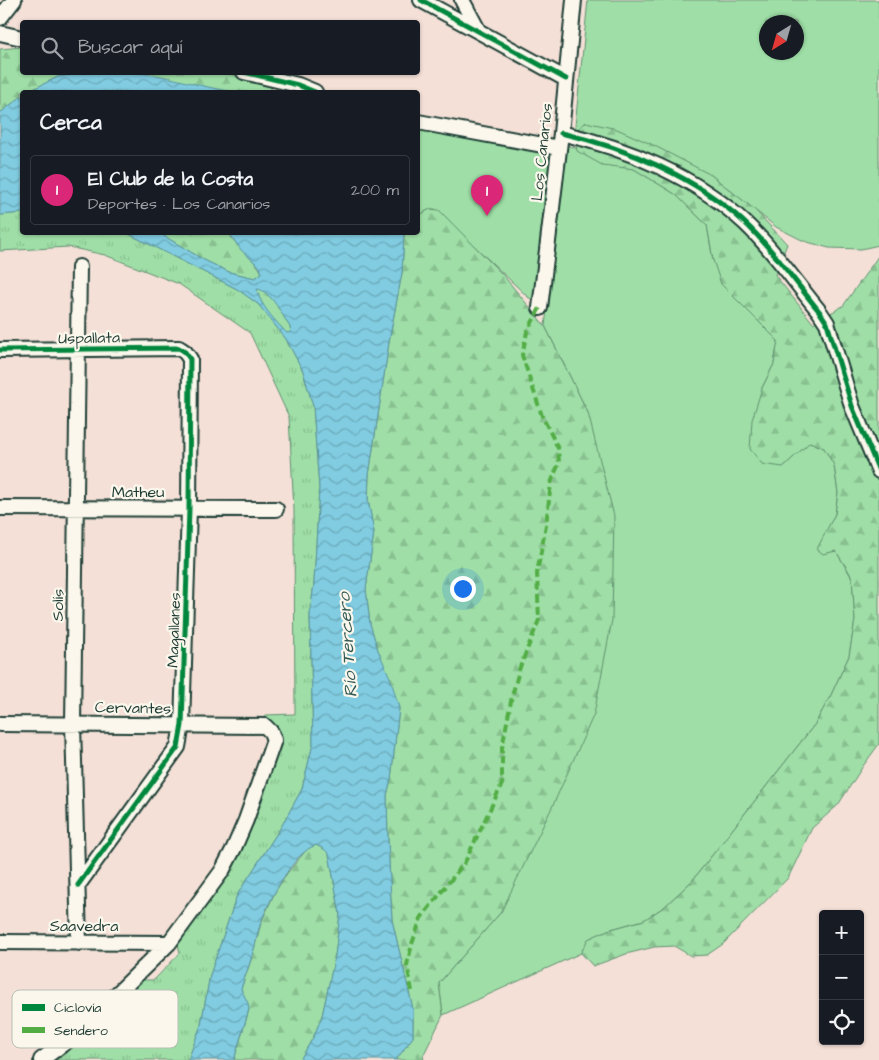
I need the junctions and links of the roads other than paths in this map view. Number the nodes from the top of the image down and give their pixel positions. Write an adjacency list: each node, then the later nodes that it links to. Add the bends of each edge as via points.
1 (14, 0): 5 (street)
2 (421, 0): 6 (street)
3 (462, 0): 6 (street)
4 (574, 0): 10 (street, Los Canarios)
5 (0, 18)
6 (478, 31): 10 (street)
7 (0, 32): 8 (street)
8 (20, 37)
9 (256, 75): 11 (street)
10 (566, 78): 13 (street, Los Canarios)
11 (310, 90)
12 (420, 122): 14 (street)
13 (561, 133): 14 (street, Los Canarios); 20 (street, via 643,159 711,196 747,225 827,323 852,406)
14 (559, 148): 16 (street, Los Canarios)
15 (79, 267): 18 (street, Solís)
16 (540, 308)
17 (179, 348): 18 (street, Uspallata); 23 (street, Magallanes, via 190,359)
18 (78, 349): 19 (street, Uspallata); 22 (street, Solís)
19 (0, 350)
20 (879, 471)
21 (0, 508): 22 (street, Matheu)
22 (76, 508): 23 (street, Matheu); 26 (street, Solís)
23 (189, 509): 24 (street, Matheu); 27 (street, Magallanes)
24 (276, 509)
25 (0, 724): 26 (street, Cervantes)
26 (73, 724): 27 (street, Cervantes); 28 (street, Solís)
27 (182, 725): 28 (street, Magallanes, via 178,747); 31 (street, Cervantes, via 265,726 274,740 234,848 222,870)
28 (78, 885): 30 (street, Solís)
29 (0, 942): 30 (street, Saavedra)
30 (79, 943): 31 (street, Saavedra)
31 (169, 943): 32 (street)
32 (121, 990)
33 (57, 1048): 34 (street)
34 (41, 1060)

